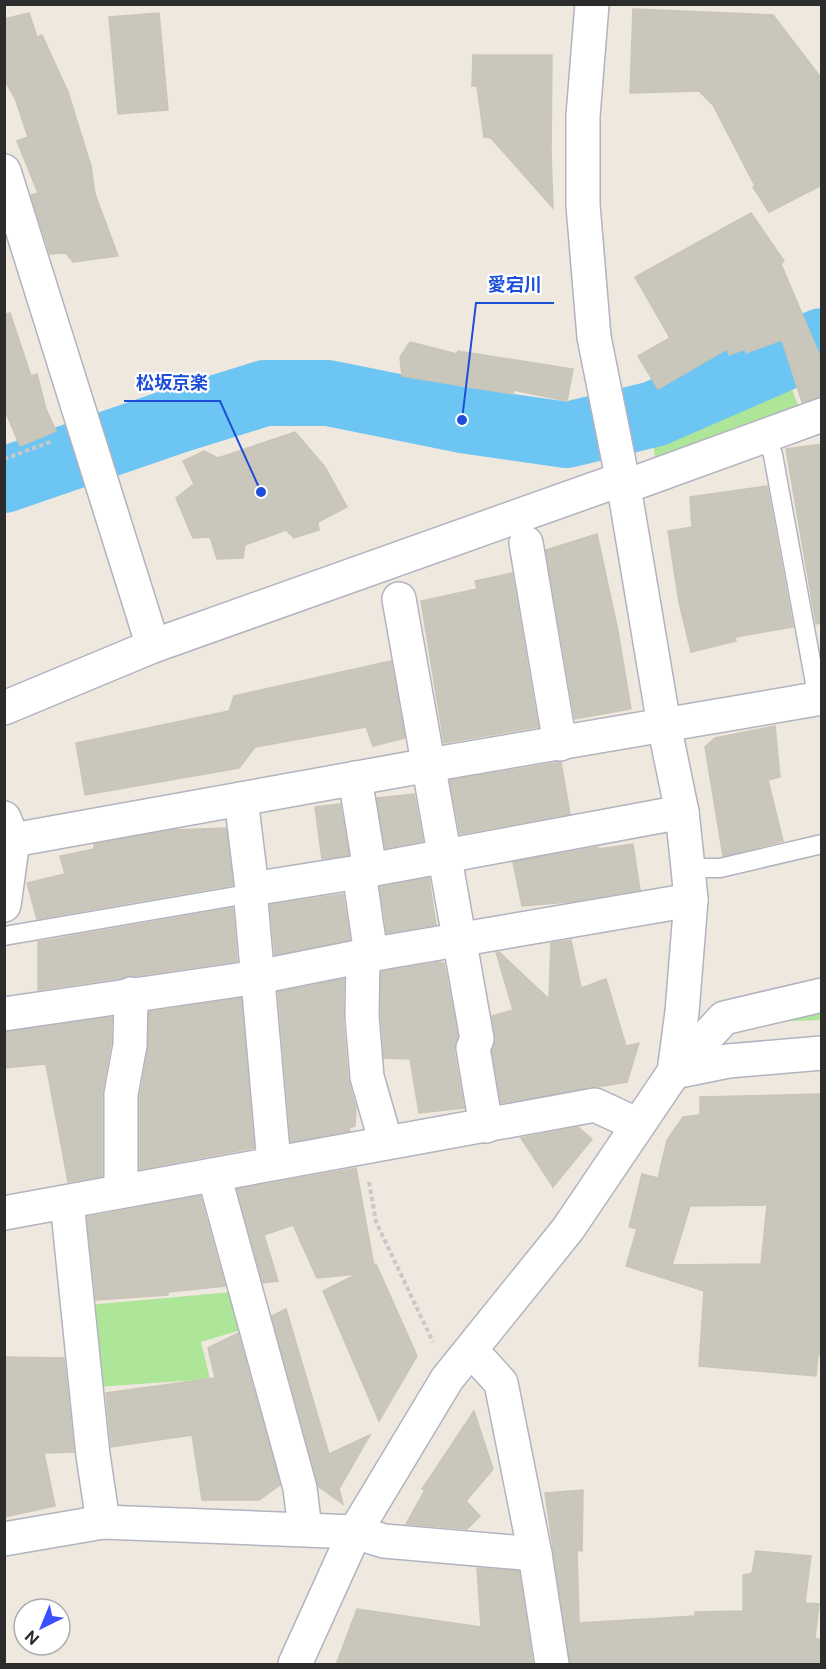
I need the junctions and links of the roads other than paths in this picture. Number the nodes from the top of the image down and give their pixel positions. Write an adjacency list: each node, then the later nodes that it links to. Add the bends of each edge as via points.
1 (592, 4): 5 (street, via 583,116 583,205 594,337)
2 (4, 171): 8 (street)
3 (822, 415): 4 (street)
4 (766, 435): 5 (street); 9 (lane)
5 (621, 473): 8 (street); 11 (street)
6 (526, 543): 12 (street)
7 (399, 599): 13 (street)
8 (153, 646): 10 (street)
9 (820, 698): 11 (street)
10 (4, 708)
11 (664, 725): 12 (street); 16 (street)
12 (560, 744): 13 (street)
13 (429, 765): 14 (street); 19 (street)
14 (355, 778): 15 (street); 21 (street)
15 (241, 799): 17 (street); 22 (street)
16 (682, 812): 19 (street); 20 (street)
17 (9, 829): 24 (street)
18 (822, 844): 20 (lane, via 720,868)
19 (445, 856): 21 (street); 26 (street)
20 (688, 868): 23 (street)
21 (364, 871): 22 (street); 27 (street)
22 (244, 893): 25 (lane); 28 (street, via 250,902)
23 (691, 900): 26 (street); 33 (street)
24 (4, 905)
25 (4, 936)
26 (461, 939): 27 (street); 35 (street)
27 (367, 956): 28 (street); 36 (street, via 362,1016)
28 (258, 977): 29 (street); 37 (street)
29 (131, 994): 31 (street); 39 (street, via 130,1044 121,1094)
30 (822, 995): 33 (street, via 724,1018)
31 (4, 1014)
32 (822, 1053): 33 (street, via 728,1061)
33 (674, 1072): 34 (street)
34 (638, 1125): 35 (street, via 595,1106); 42 (street, via 568,1229)
35 (486, 1126): 36 (street)
36 (374, 1145): 37 (street)
37 (274, 1163): 38 (street)
38 (214, 1175): 39 (street); 44 (street, via 300,1488)
39 (121, 1191): 40 (street)
40 (67, 1202): 41 (street); 43 (street)
41 (4, 1213)
42 (471, 1350): 45 (street, via 447,1378); 47 (street, via 501,1383)
43 (103, 1522): 44 (street); 46 (street)
44 (305, 1529): 45 (street)
45 (355, 1532): 47 (street, via 384,1541); 48 (street)
46 (4, 1539)
47 (535, 1554): 49 (street)
48 (295, 1665)
49 (552, 1665)

